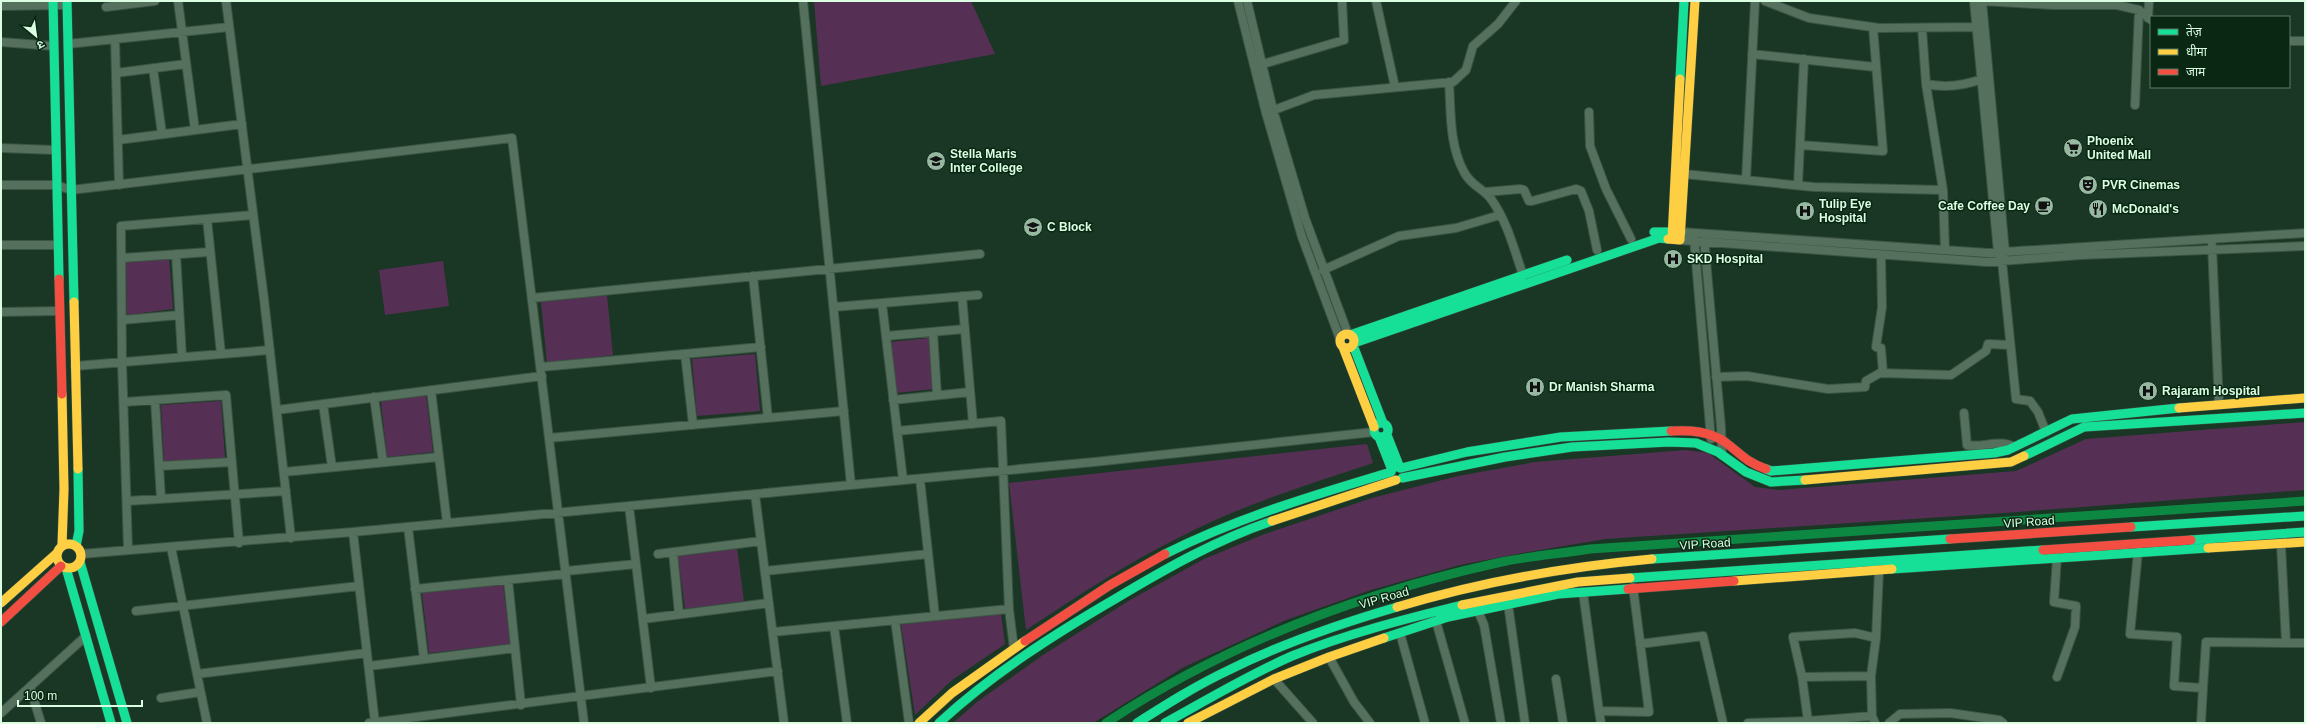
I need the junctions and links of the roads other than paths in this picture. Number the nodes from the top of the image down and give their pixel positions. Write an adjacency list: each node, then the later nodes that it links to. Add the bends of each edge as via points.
1 (155, 1): 17 (street)
2 (178, 1): 28 (street)
3 (226, 1): 24 (street)
4 (803, 1): 90 (street)
5 (1238, 1): 47 (street)
6 (1246, 1): 38 (street)
7 (1342, 1): 38 (street, via 1344,40)
8 (1376, 1): 45 (street)
9 (1516, 1): 43 (street, via 1498,24 1473,46 1466,70 1453,82)
10 (1684, 1): 72 (street)
11 (1695, 1): 57 (street)
12 (1755, 1): 35 (street)
13 (1765, 1): 25 (street, via 1809,18)
14 (1974, 1): 27 (street)
15 (1982, 1): 22 (street, via 2053,5 2116,4); 84 (street)
16 (2149, 1): 23 (street)
17 (144, 2): 21 (street)
18 (53, 3): 19 (street); 20 (street); 34 (street)
19 (67, 3): 33 (street)
20 (1, 6)
21 (106, 7)
22 (2139, 10): 23 (street); 46 (street)
23 (2150, 19)
24 (229, 27): 28 (street); 49 (street)
25 (1873, 27): 26 (street); 39 (street)
26 (1922, 28): 27 (street); 44 (street)
27 (1977, 28): 42 (street)
28 (182, 32): 29 (street); 37 (street)
29 (115, 39): 33 (street); 41 (street)
30 (2290, 41): 31 (street)
31 (2305, 41)
32 (1, 42): 34 (street)
33 (68, 44): 63 (street)
34 (54, 46): 55 (street)
35 (1752, 54): 36 (street); 58 (street)
36 (1804, 59): 39 (street); 53 (street)
37 (186, 64): 40 (street); 50 (street)
38 (1262, 64): 47 (street)
39 (1875, 67): 53 (street, via 1883,151)
40 (152, 68): 41 (street); 51 (street)
41 (116, 73): 52 (street)
42 (1982, 79): 44 (street, via 1966,85); 84 (street)
43 (1449, 82): 45 (street); 65 (street, via 1452,134 1463,171 1473,186)
44 (1926, 84): 64 (street)
45 (1395, 87): 47 (street, via 1314,95)
46 (2135, 105)
47 (1269, 112): 91 (street); 108 (street, via 1302,237)
48 (1589, 112): 74 (street, via 1590,146 1606,189)
49 (242, 124): 50 (street); 56 (street)
50 (195, 130): 51 (street)
51 (162, 134): 52 (street)
52 (118, 140): 61 (street)
53 (1800, 145): 62 (street)
54 (1, 148): 55 (street)
55 (55, 150): 59 (street)
56 (248, 170): 61 (street); 66 (street); 96 (street, via 512,138)
57 (1684, 174): 58 (street); 72 (street)
58 (1746, 180): 62 (street)
59 (56, 184): 60 (street); 63 (street); 78 (street)
60 (1, 185)
61 (119, 185): 63 (street)
62 (1798, 185): 64 (street)
63 (71, 190): 116 (street)
64 (1943, 190): 81 (street)
65 (1486, 192): 67 (street); 80 (street, via 1520,189 1524,190 1532,201 1576,189 1580,191 1589,211)
66 (253, 215): 68 (street); 111 (street)
67 (1500, 215): 91 (street, via 1456,228 1399,236); 92 (street)
68 (207, 218): 83 (street); 88 (street, via 121,226)
69 (1694, 233): 71 (street); 72 (street); 75 (street)
70 (2305, 233): 73 (street)
71 (1703, 234): 76 (street); 81 (street)
72 (1676, 236): 74 (street, via 1659,230); 75 (street); 108 (street, via 1652,240)
73 (2212, 238): 82 (street); 84 (street)
74 (1631, 239): 80 (street)
75 (1695, 242): 76 (street); 107 (street)
76 (1704, 243): 87 (street); 106 (street)
77 (1, 245): 78 (street)
78 (57, 245): 100 (street)
79 (2305, 246): 82 (street)
80 (1597, 250): 92 (street)
81 (1945, 250): 84 (street)
82 (2213, 250): 89 (street); 129 (street)
83 (209, 252): 85 (street); 112 (street)
84 (2002, 252): 89 (street)
85 (176, 254): 88 (street); 101 (street)
86 (980, 254): 90 (street)
87 (1881, 255): 89 (street); 118 (street, via 1882,307 1876,346 1882,348)
88 (122, 258): 102 (street)
89 (2002, 261): 109 (street)
90 (829, 268): 93 (street); 98 (street)
91 (1323, 270): 108 (street)
92 (1523, 275): 108 (street)
93 (753, 276): 96 (street); 110 (street)
94 (978, 295): 95 (street)
95 (962, 296): 97 (street); 103 (street)
96 (532, 298): 117 (street)
97 (882, 303): 98 (street); 105 (street)
98 (834, 307): 131 (street)
99 (1, 312): 100 (street)
100 (59, 312): 177 (street, via 64,489)
101 (179, 315): 102 (street); 114 (street)
102 (122, 320): 115 (street)
103 (965, 330): 104 (street); 121 (street)
104 (933, 332): 105 (street); 122 (street)
105 (886, 336): 126 (street)
106 (1713, 337): 107 (street); 119 (street)
107 (1703, 338): 140 (street)
108 (1348, 340): 138 (street)
109 (2010, 345): 118 (street, via 1988,344 1986,351 1952,375); 139 (street, via 2016,399 2030,401 2038,412)
110 (760, 347): 113 (street); 134 (street)
111 (270, 350): 112 (street); 130 (street)
112 (221, 354): 114 (street)
113 (685, 354): 117 (street); 136 (street)
114 (182, 357): 115 (street)
115 (122, 362): 116 (street); 127 (street)
116 (75, 366): 183 (street)
117 (541, 372): 120 (street); 141 (street)
118 (1883, 373): 119 (street, via 1866,381 1865,387 1828,389 1747,376)
119 (1716, 376): 142 (street)
120 (431, 390): 123 (street); 148 (street)
121 (970, 392): 122 (street); 135 (street)
122 (937, 395): 126 (street)
123 (374, 397): 128 (street); 150 (street)
124 (2305, 398): 129 (street)
125 (155, 400): 127 (street); 149 (street, via 226,395); 151 (street)
126 (893, 400): 137 (street)
127 (124, 402): 164 (street)
128 (323, 404): 130 (street); 152 (street)
129 (2220, 405): 139 (street, via 2072,419)
130 (277, 410): 155 (street)
131 (844, 411): 134 (street); 159 (street)
132 (1964, 413): 144 (street, via 1967,445 1976,447 2008,443)
133 (2305, 413): 146 (street, via 2084,427)
134 (768, 418): 136 (street)
135 (972, 424): 137 (street); 153 (street, via 1001,421)
136 (693, 425): 141 (street)
137 (897, 431): 158 (street)
138 (1379, 431): 153 (street); 154 (street)
139 (2046, 432): 143 (street)
140 (1711, 436): 142 (street); 145 (street); 154 (street, via 1695,430 1666,430 1561,437 1467,452)
141 (550, 438): 166 (street)
142 (1721, 440): 144 (street, via 1751,464 1771,471 1994,453); 147 (street)
143 (2025, 442): 144 (street); 146 (street)
144 (2014, 447)
145 (1712, 450): 147 (street); 157 (street, via 1696,443 1669,442 1572,448 1505,457)
146 (2030, 452): 147 (street, via 2011,462 1771,482 1746,472)
147 (1722, 455)
148 (439, 457): 150 (street); 168 (street)
149 (232, 462): 151 (street); 161 (street)
150 (382, 462): 152 (street)
151 (159, 466): 163 (street)
152 (332, 467): 155 (street)
153 (1003, 470): 156 (street); 202 (street)
154 (1396, 470): 157 (street, via 1392,478); 220 (street, via 1288,503 1210,532 1148,562)
155 (284, 472): 160 (street)
156 (920, 478): 158 (street); 185 (street)
157 (1399, 479): 253 (street, via 1250,529 1177,562 1058,632 964,700)
158 (903, 480): 159 (street)
159 (851, 485): 162 (street)
160 (286, 491): 161 (street); 172 (street)
161 (235, 494): 163 (street); 174 (street)
162 (755, 494): 165 (street); 173 (street)
163 (161, 499): 164 (street)
164 (126, 501): 179 (street)
165 (629, 506): 166 (street); 188 (street)
166 (559, 513): 168 (street); 192 (street)
167 (2305, 516): 254 (street, VIP Road, via 1662,558 1562,569 1460,590 1350,621 1258,656 1182,695)
168 (447, 523): 169 (street)
169 (408, 527): 170 (street); 196 (street)
170 (353, 532): 172 (street); 194 (street)
171 (2305, 532): 186 (street)
172 (291, 538): 174 (street)
173 (762, 541): 180 (street); 191 (street)
174 (239, 542): 178 (street)
175 (2305, 542): 176 (street)
176 (2281, 544): 181 (street); 216 (street)
177 (62, 545): 182 (street); 183 (street, via 67,543)
178 (172, 547): 179 (street); 201 (street)
179 (128, 550): 183 (street)
180 (672, 552): 184 (street); 205 (street)
181 (2138, 552): 187 (street); 234 (street, via 2130,634 2177,637 2174,686)
182 (57, 553): 189 (street, via 56,558); 198 (street)
183 (79, 554): 189 (street, via 76,566); 245 (street)
184 (658, 554)
185 (928, 554): 191 (street); 206 (street)
186 (2014, 556): 187 (street); 190 (street); 255 (street, via 1578,582 1487,598 1401,621 1310,650 1235,684)
187 (2057, 557): 228 (street, via 2054,602 2076,606 2075,627)
188 (636, 564): 192 (street); 207 (street)
189 (64, 567): 210 (street); 214 (street)
190 (1879, 570): 195 (street); 215 (street)
191 (765, 571): 199 (street)
192 (566, 572): 193 (street); 236 (street)
193 (508, 580): 196 (street); 219 (street)
194 (359, 586): 201 (street); 221 (street)
195 (1633, 587): 197 (street); 218 (street)
196 (415, 589): 223 (street)
197 (1583, 592): 200 (street); 239 (street)
198 (1, 603)
199 (769, 603): 205 (street); 212 (street)
200 (1508, 604): 204 (street); 262 (street)
201 (182, 606): 203 (street); 226 (street)
202 (1009, 609): 206 (street); 220 (street)
203 (136, 610)
204 (1478, 611): 209 (street); 261 (street, via 1484,625)
205 (679, 614): 207 (street)
206 (934, 616): 208 (street)
207 (643, 619): 233 (street)
208 (895, 620): 211 (street); 251 (street)
209 (1436, 621): 213 (street); 260 (street)
210 (1, 622)
211 (834, 626): 212 (street); 250 (street)
212 (773, 632): 225 (street)
213 (1400, 633): 222 (street); 259 (street)
214 (86, 636): 232 (street); 244 (street)
215 (1876, 638): 227 (street); 229 (street, via 1855,633 1793,637)
216 (2286, 643): 217 (street); 234 (street, via 2206,642)
217 (2305, 643)
218 (1640, 644): 239 (street, via 1649,712); 265 (street, via 1703,636)
219 (515, 648): 223 (street); 238 (street)
220 (1014, 649): 252 (street, via 968,681)
221 (367, 652): 224 (street); 226 (street)
222 (1329, 657): 230 (street); 258 (street, via 1354,702)
223 (424, 659): 224 (street)
224 (369, 666): 247 (street)
225 (778, 671): 233 (street); 249 (street)
226 (197, 674): 235 (street)
227 (1871, 676): 229 (street); 241 (street)
228 (2057, 677)
229 (1802, 678): 242 (street)
230 (1274, 679): 256 (street); 257 (street)
231 (1556, 680): 263 (street)
232 (30, 687): 240 (street); 243 (street)
233 (651, 688): 236 (street)
234 (2203, 688): 269 (street)
235 (200, 692): 237 (street); 246 (street)
236 (581, 697): 238 (street); 248 (street)
237 (161, 698)
238 (521, 705): 247 (street)
239 (1599, 711): 264 (street)
240 (1, 713)
241 (1873, 720): 242 (street)
242 (1808, 722): 266 (street)
243 (41, 723)
244 (111, 723)
245 (127, 723)
246 (207, 723)
247 (373, 723)
248 (584, 723)
249 (784, 723)
250 (847, 723)
251 (909, 723)
252 (919, 723)
253 (940, 723)
254 (1137, 723)
255 (1166, 723)
256 (1188, 723)
257 (1313, 723)
258 (1370, 723)
259 (1425, 723)
260 (1465, 723)
261 (1501, 723)
262 (1525, 723)
263 (1563, 723)
264 (1601, 723)
265 (1723, 723)
266 (1748, 723)
267 (1889, 723): 268 (street, via 1900,714 1950,713 1999,720)
268 (2004, 723)
269 (2201, 723)

